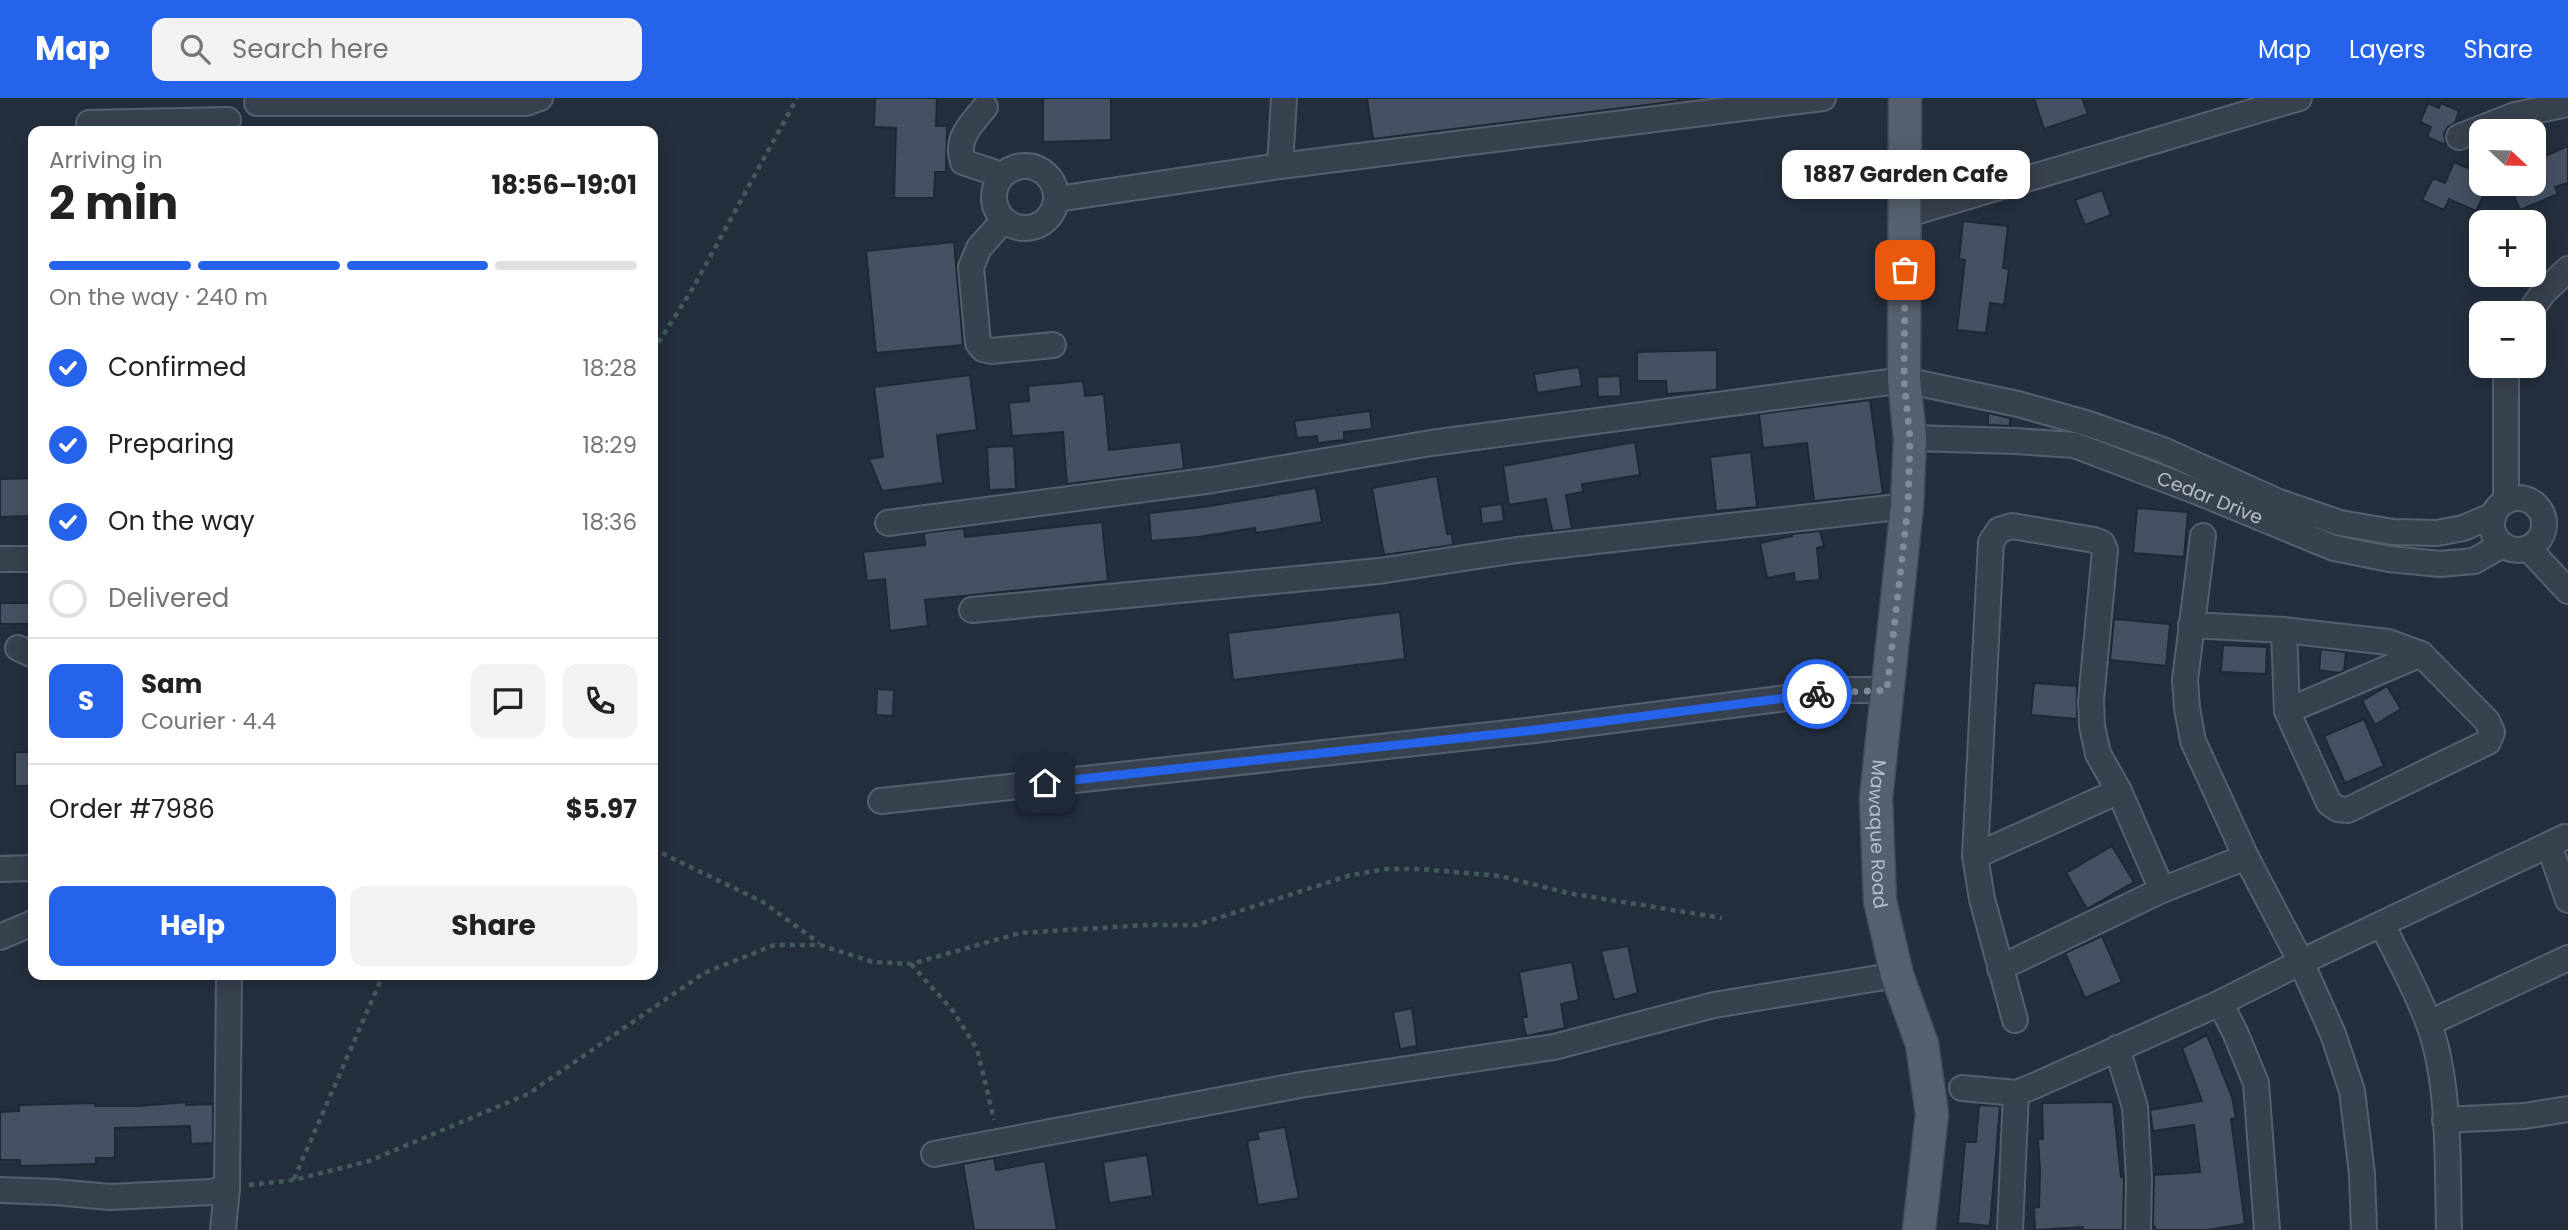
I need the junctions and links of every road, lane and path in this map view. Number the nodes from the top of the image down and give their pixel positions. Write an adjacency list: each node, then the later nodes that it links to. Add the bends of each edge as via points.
1 (541, 98): 7 (street, via 526,103)
2 (797, 98): 21 (path)
3 (1284, 98): 14 (street)
4 (1823, 98): 14 (street)
5 (1905, 98): 17 (main road, Mawaque Road)
6 (2299, 98): 17 (street)
7 (392, 100): 8 (street)
8 (257, 103)
9 (2568, 104): 13 (street, via 2515,115)
10 (985, 107): 15 (street, via 959,149 963,162)
11 (227, 116): 12 (street)
12 (89, 123)
13 (2459, 137)
14 (1280, 166): 16 (street)
15 (1002, 175): 16 (street, via 1032,166 1050,179); 18 (street, via 993,193)
16 (1057, 199): 18 (street, via 1053,213 1030,229)
17 (1905, 215): 24 (main road, Mawaque Road)
18 (1003, 221): 22 (street, via 979,248 971,267 978,343 991,351)
19 (2568, 269): 20 (street)
20 (2537, 301)
21 (658, 343)
22 (1053, 345)
23 (2506, 378): 26 (street)
24 (1904, 380): 25 (main road, Mawaque Road); 26 (street, Cedar Drive, via 2086,423 2340,523 2437,533 2463,528); 28 (street, Cedar Drive, via 1431,443 1213,480)
25 (1910, 438): 27 (main road, Mawaque Road); 30 (street, Cedar Drive, via 2074,445 2334,548 2389,559 2441,564 2474,561)
26 (2503, 502): 30 (street, via 2493,531); 31 (street, via 2514,498 2530,501 2541,513 2543,530)
27 (1908, 506): 35 (street, via 1517,550 1379,571); 39 (main road, Mawaque Road)
28 (888, 523)
29 (2203, 536): 36 (street)
30 (2502, 545): 31 (street)
31 (2528, 548): 34 (street)
32 (0, 559): 33 (street)
33 (28, 559)
34 (2568, 591)
35 (972, 610)
36 (2191, 625): 37 (street); 45 (street, via 2185,680 2193,741)
37 (2284, 630): 38 (street, via 2388,642); 40 (street)
38 (2421, 654): 40 (street); 40 (street, via 2487,720 2492,732 2488,742 2348,810 2329,803)
39 (1887, 690): 42 (street, via 1836,692 1535,730); 59 (main road, Mawaque Road, via 1876,798 1877,853 1880,901)
40 (2287, 711)
41 (2119, 791): 44 (street); 44 (street, via 2098,754 2092,726 2102,543 2012,526 2000,530 1991,542); 48 (street)
42 (881, 801)
43 (658, 851): 54 (path, via 763,902)
44 (1975, 856): 58 (street)
45 (2246, 857): 48 (street); 56 (street)
46 (28, 868): 47 (street)
47 (0, 869)
48 (2162, 890): 58 (street)
49 (2568, 900): 51 (street, via 2557,841)
50 (1722, 918): 57 (path, via 1568,893 1500,876 1386,869 1339,879 1196,925 1020,933)
51 (2382, 924): 56 (street); 64 (street)
52 (28, 925): 53 (street)
53 (0, 937)
54 (820, 945): 57 (path, via 873,962); 72 (path, via 774,945 704,973 528,1094 369,1161)
55 (2568, 958): 64 (street)
56 (2301, 962): 62 (street); 80 (street, via 2333,1034 2351,1091)
57 (911, 964): 70 (path, via 953,1011 977,1049)
58 (2000, 968): 63 (street)
59 (1897, 975): 70 (street, via 1714,1005 1554,1047 1300,1085); 76 (main road, Mawaque Road, via 1922,1044 1932,1114)
60 (229, 980): 73 (street)
61 (381, 980): 72 (path)
62 (2220, 1003): 65 (street); 79 (street, via 2256,1083)
63 (2015, 1020)
64 (2429, 1023): 69 (street)
65 (2117, 1048): 67 (street); 78 (street, via 2135,1107)
66 (1962, 1088): 67 (street)
67 (2016, 1093): 77 (street)
68 (2568, 1109): 69 (street)
69 (2445, 1120): 81 (street)
70 (999, 1142): 71 (street)
71 (934, 1154)
72 (294, 1180): 73 (path)
73 (227, 1188): 74 (street, via 110,1197); 75 (street)
74 (0, 1190)
75 (223, 1230)
76 (1919, 1230)
77 (2010, 1230)
78 (2138, 1230)
79 (2267, 1230)
80 (2364, 1230)
81 (2449, 1230)

